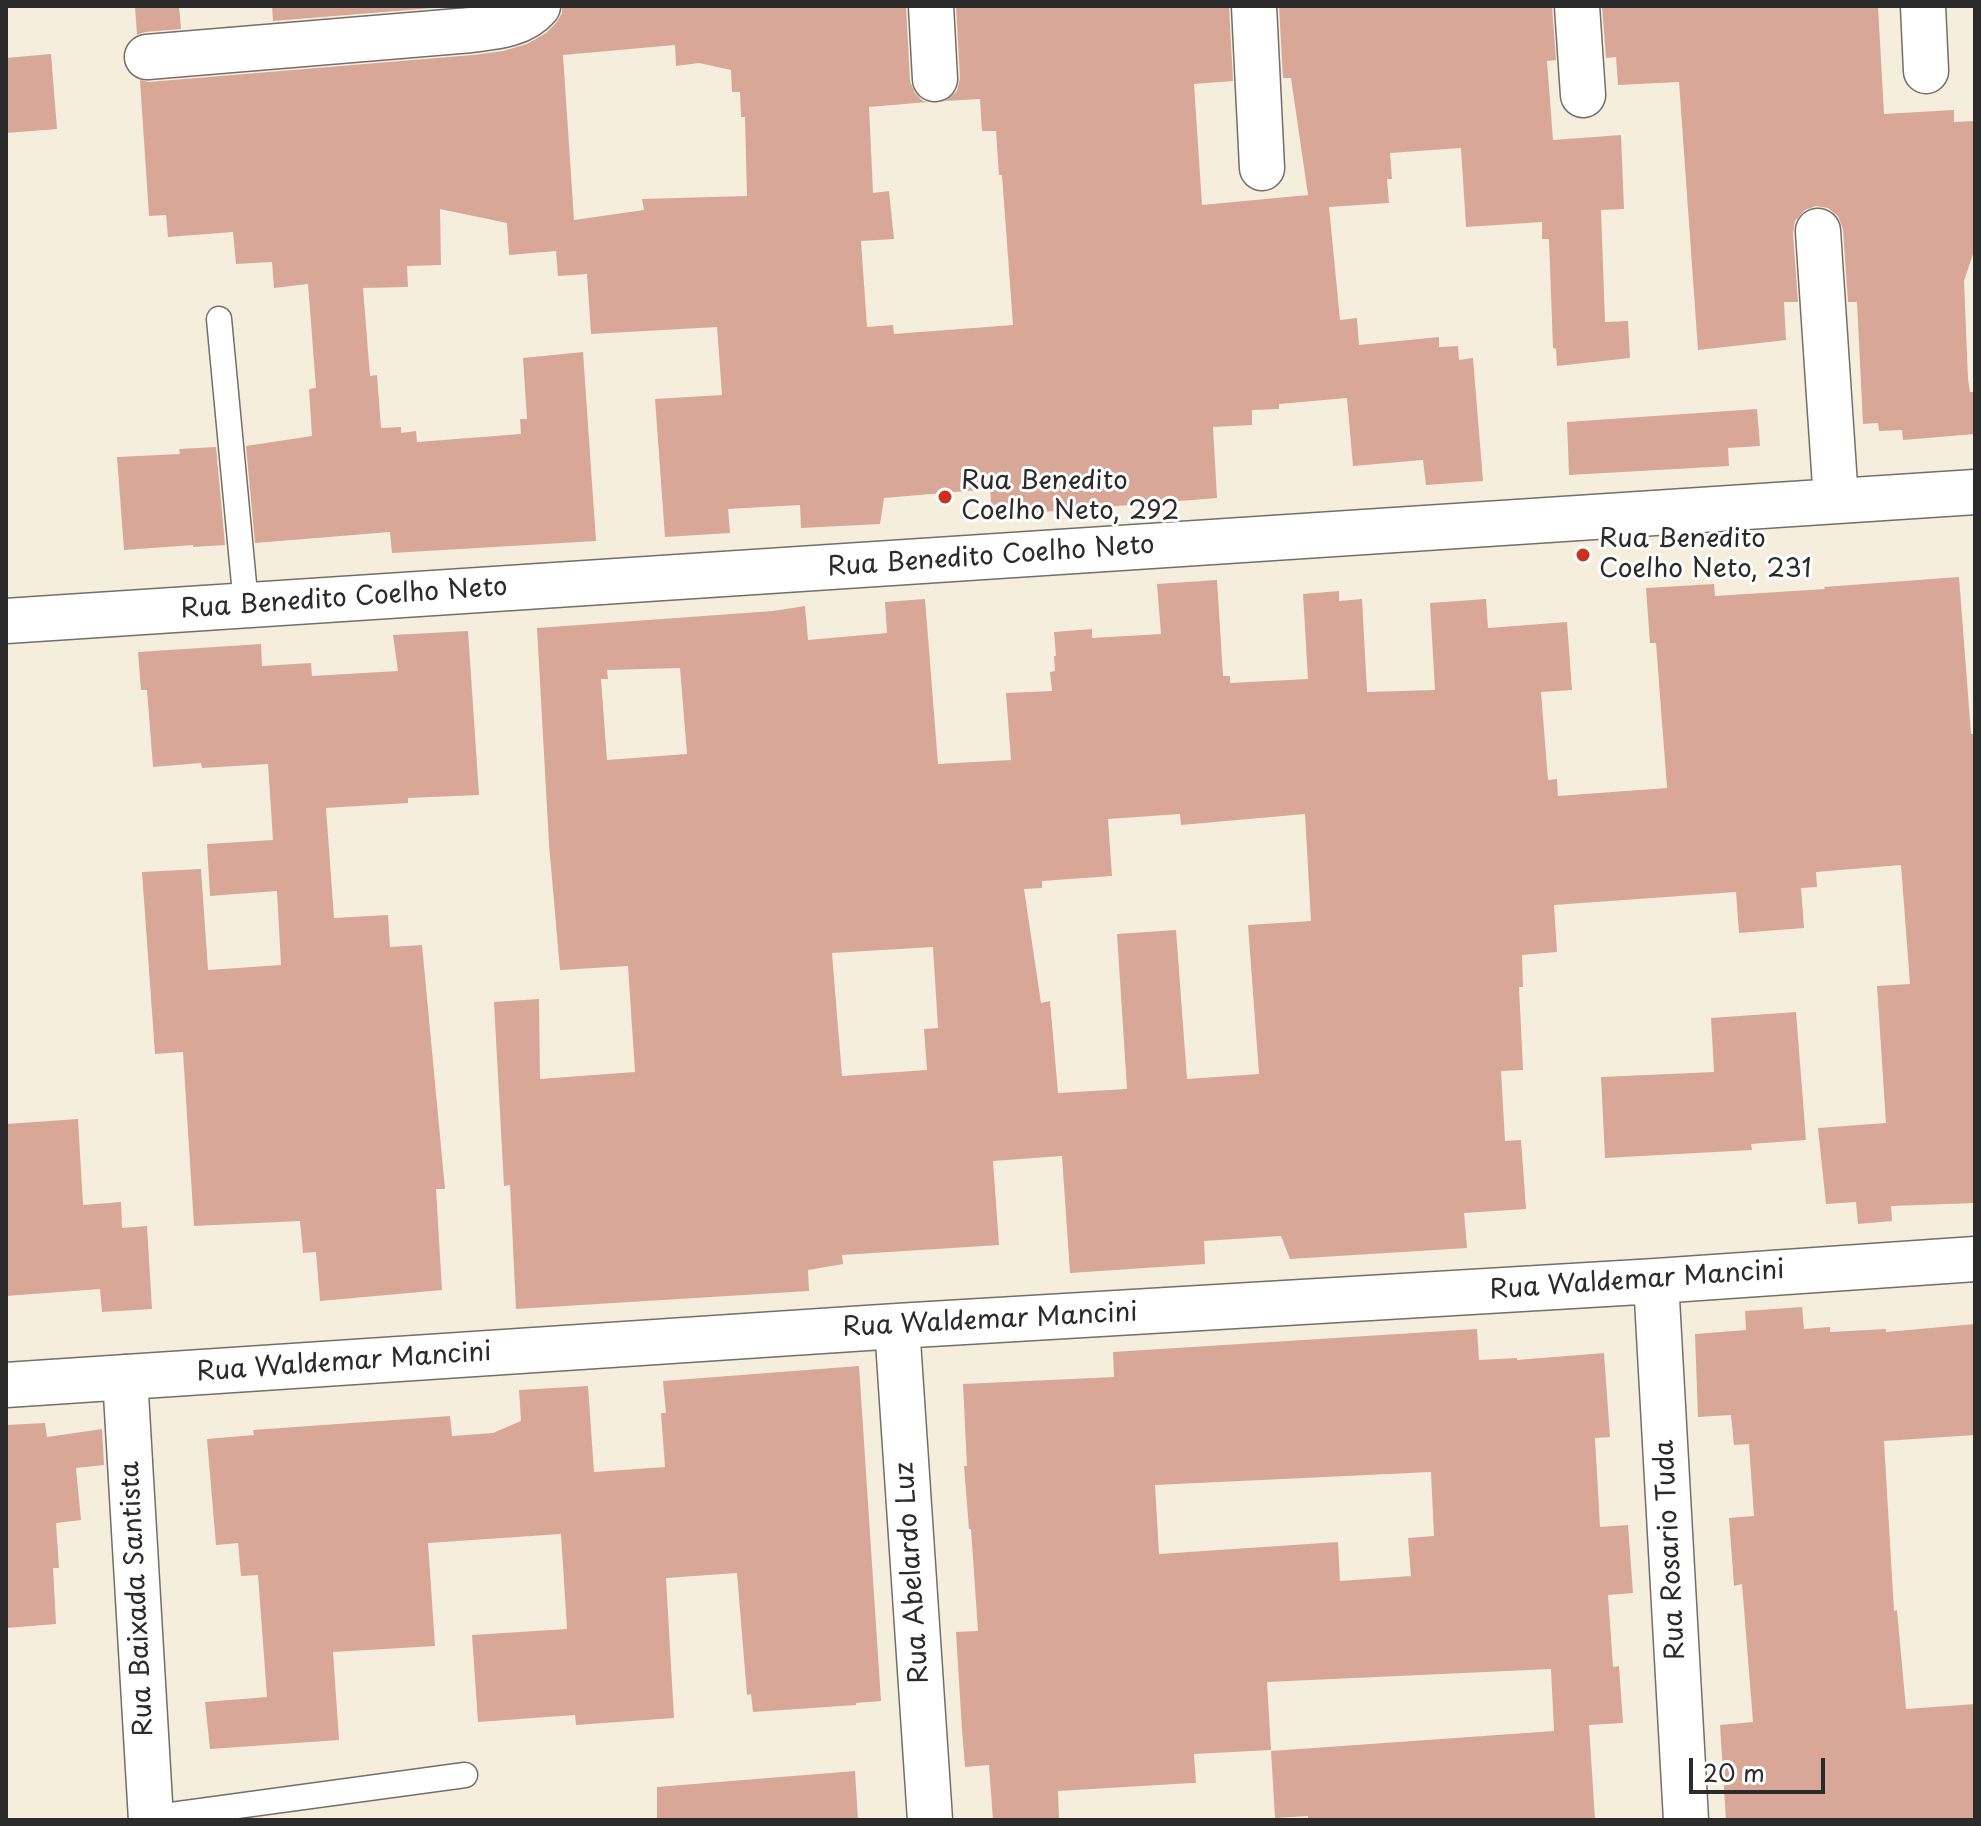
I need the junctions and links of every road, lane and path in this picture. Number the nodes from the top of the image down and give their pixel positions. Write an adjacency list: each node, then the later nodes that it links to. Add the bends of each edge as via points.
1 (538, 6): 6 (street, via 519,21 471,30)
2 (931, 6): 8 (street)
3 (1254, 6): 10 (street)
4 (1577, 6): 9 (street)
5 (1923, 6): 7 (street)
6 (147, 57)
7 (1926, 71)
8 (935, 79)
9 (1583, 95)
10 (1262, 168)
11 (1818, 231): 14 (street)
12 (219, 319): 15 (lane)
13 (1975, 492): 14 (street, Rua Benedito Coelho Neto)
14 (1836, 501): 15 (street, Rua Benedito Coelho Neto)
15 (246, 605): 16 (street, Rua Benedito Coelho Neto)
16 (6, 621)
17 (1975, 1259): 18 (street, Rua Waldemar Mancini)
18 (1656, 1281): 19 (street, Rua Waldemar Mancini); 25 (street, Rua Rosario Tuda)
19 (897, 1326): 20 (street, Rua Waldemar Mancini); 24 (street, Rua Abelardo Luz)
20 (125, 1377): 21 (street, Rua Waldemar Mancini); 23 (street, Rua Baixada Santista)
21 (6, 1385)
22 (465, 1775): 23 (lane)
23 (146, 1819)
24 (930, 1820)
25 (1686, 1820)

